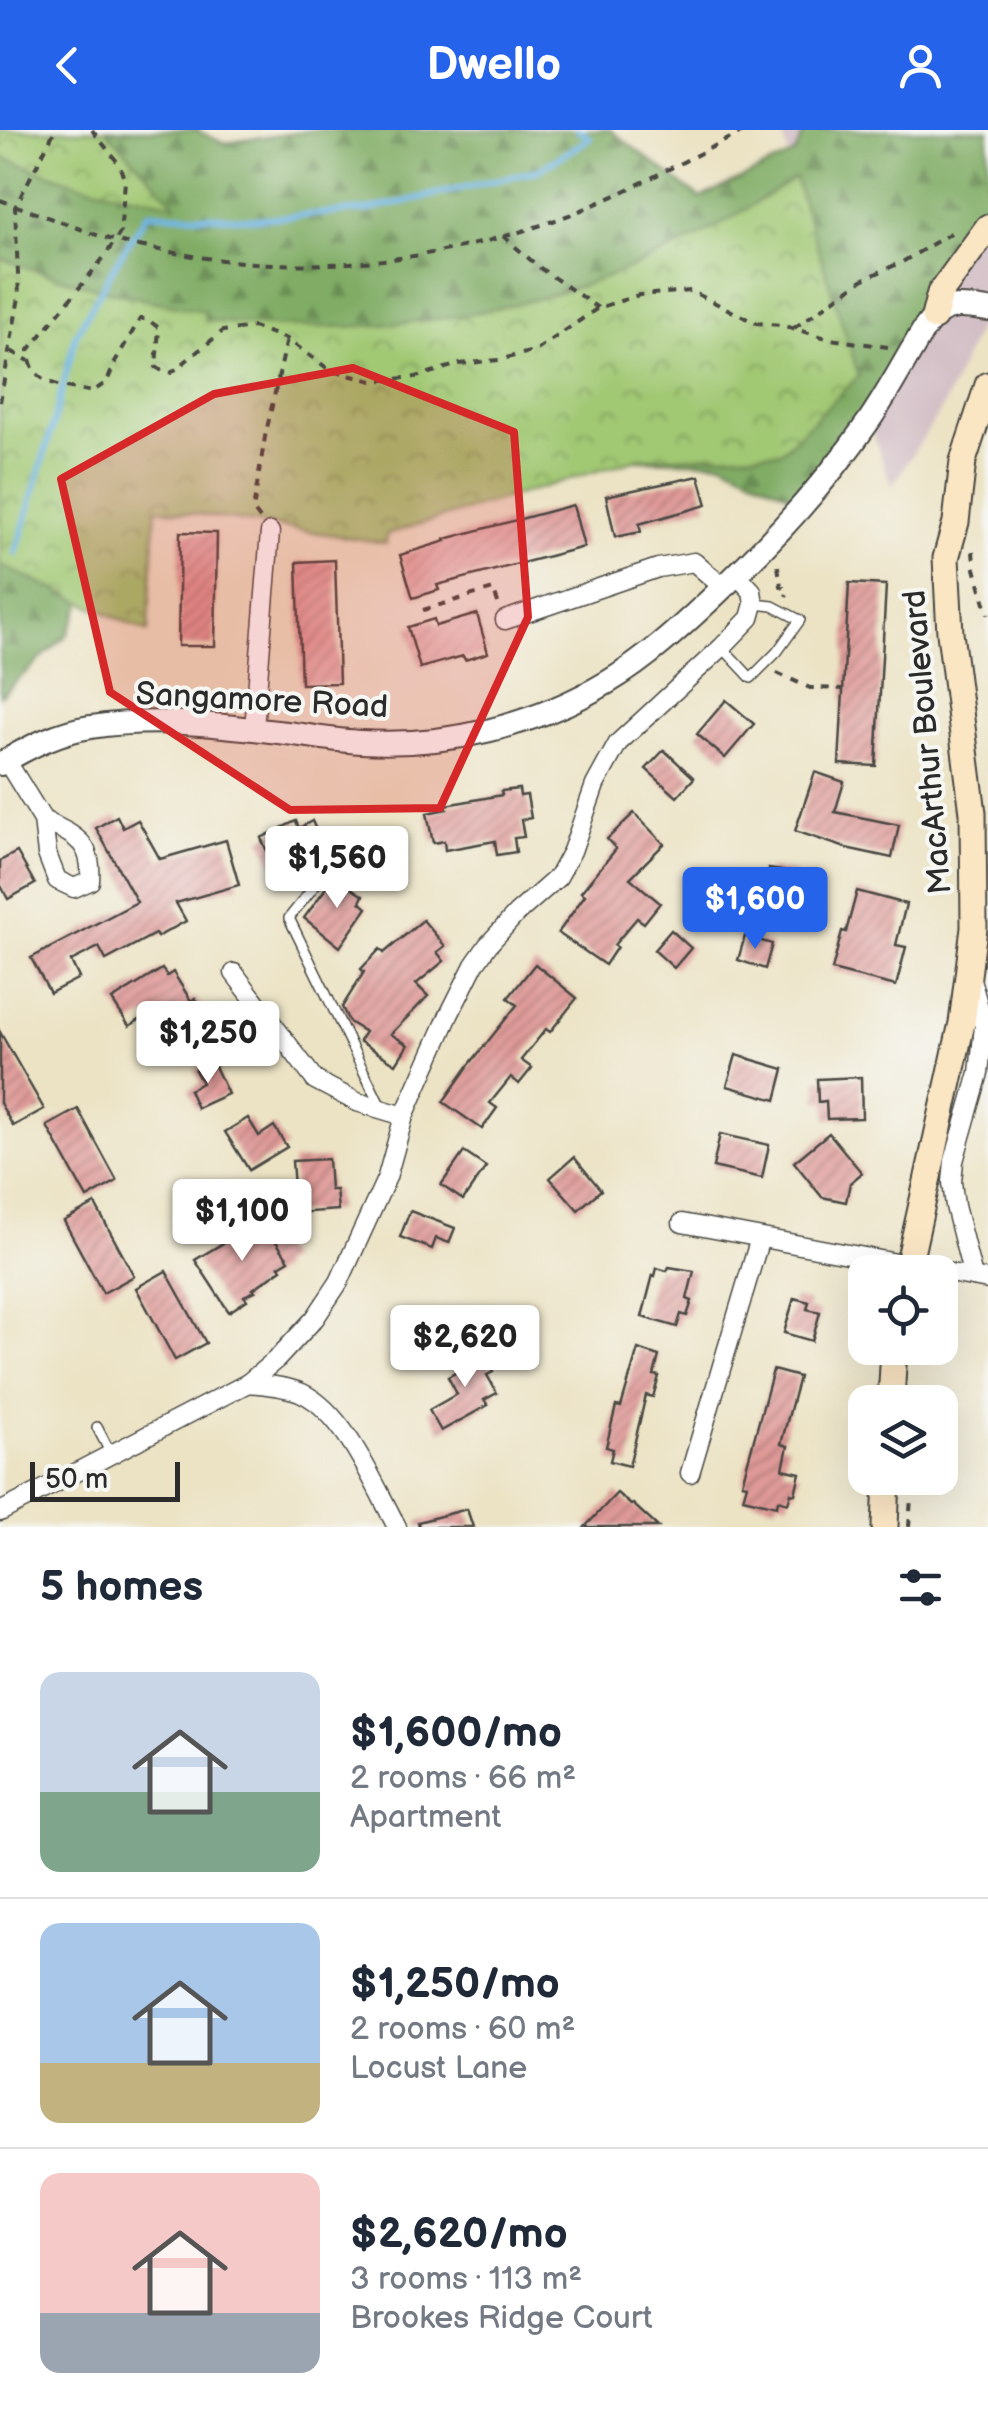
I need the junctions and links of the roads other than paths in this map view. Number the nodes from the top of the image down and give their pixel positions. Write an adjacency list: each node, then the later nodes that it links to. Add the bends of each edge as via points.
1 (988, 227): 3 (main road, via 940,292)
2 (988, 310): 3 (street, via 961,306)
3 (934, 317): 6 (street, Sangamore Road, via 830,476)
4 (988, 385): 14 (main road, MacArthur Boulevard, via 963,462 946,558 973,812)
5 (270, 532): 10 (street)
6 (731, 582): 7 (street, via 752,591); 8 (street, via 694,562 658,568); 10 (street, Sangamore Road, via 632,667 575,700 513,724 448,738 361,742)
7 (754, 604): 9 (street, via 750,618); 9 (lane, via 800,620 751,678)
8 (505, 620)
9 (722, 647): 17 (street, via 618,743 558,878 488,944)
10 (254, 729): 11 (street, Sangamore Road, via 166,721 87,727)
11 (3, 762): 12 (street)
12 (43, 820)
13 (324, 874): 16 (lane, via 290,918)
14 (968, 969): 20 (main road, MacArthur Boulevard); 22 (street, via 984,1026 980,1073 952,1182)
15 (234, 973): 16 (street, via 315,1080)
16 (382, 1109): 17 (street)
17 (404, 1116): 23 (street, via 387,1177 339,1282 315,1318)
18 (682, 1223): 19 (street)
19 (760, 1238): 21 (street); 26 (street)
20 (911, 1255)
21 (848, 1256)
22 (980, 1279)
23 (248, 1383): 25 (street); 29 (street, via 302,1394 323,1407 342,1428)
24 (97, 1427): 25 (lane)
25 (111, 1454): 28 (street)
26 (690, 1474)
27 (886, 1495): 30 (main road)
28 (0, 1512)
29 (397, 1527)
30 (885, 1527)

